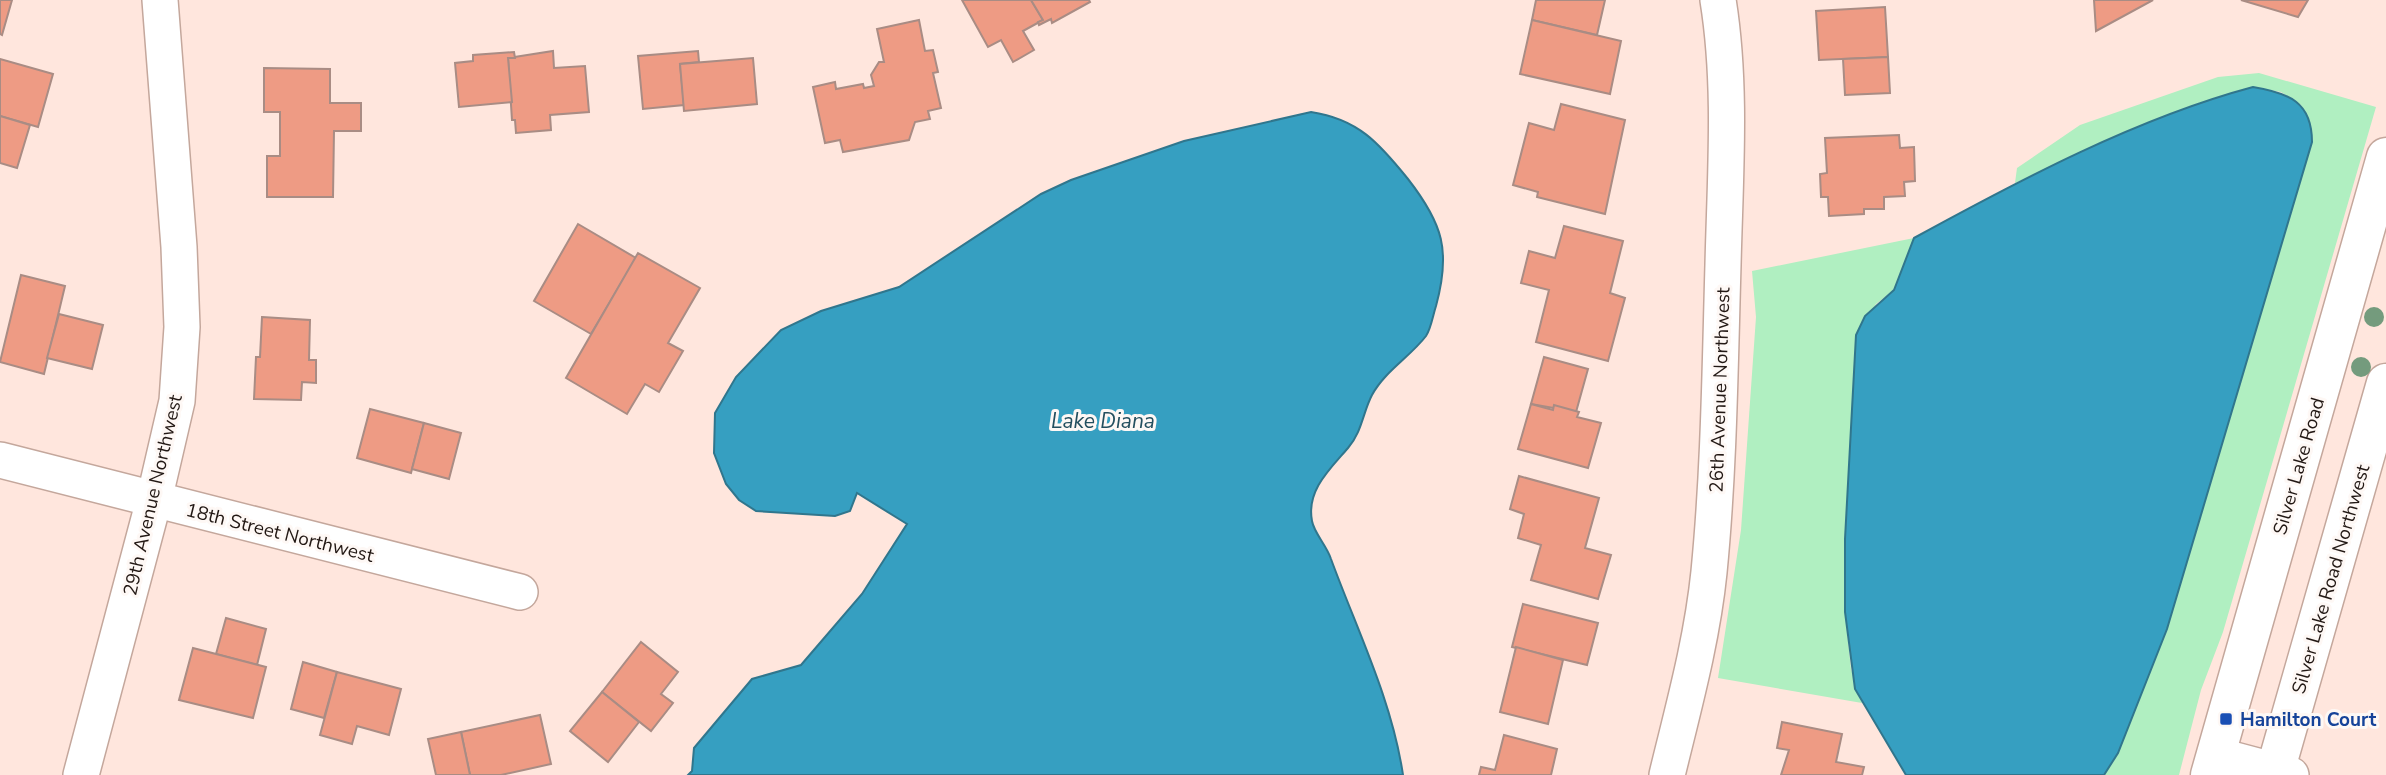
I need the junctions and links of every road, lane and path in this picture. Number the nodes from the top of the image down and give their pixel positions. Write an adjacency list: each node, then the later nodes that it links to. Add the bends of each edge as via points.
1 (160, 0): 6 (street, 29th Avenue Northwest, via 182,327 177,401)
2 (1718, 0): 11 (street, 26th Avenue Northwest, via 1725,83 1725,175 1717,470 1709,575)
3 (2386, 157): 8 (main road, Silver Lake Road)
4 (2386, 383): 9 (main road, Silver Lake Road Northwest)
5 (0, 460): 6 (street, 18th Street Northwest)
6 (154, 500): 7 (street, 18th Street Northwest); 10 (street, 29th Avenue Northwest)
7 (520, 592)
8 (2213, 765): 9 (street)
9 (2280, 773)
10 (81, 775)
11 (1667, 775)

